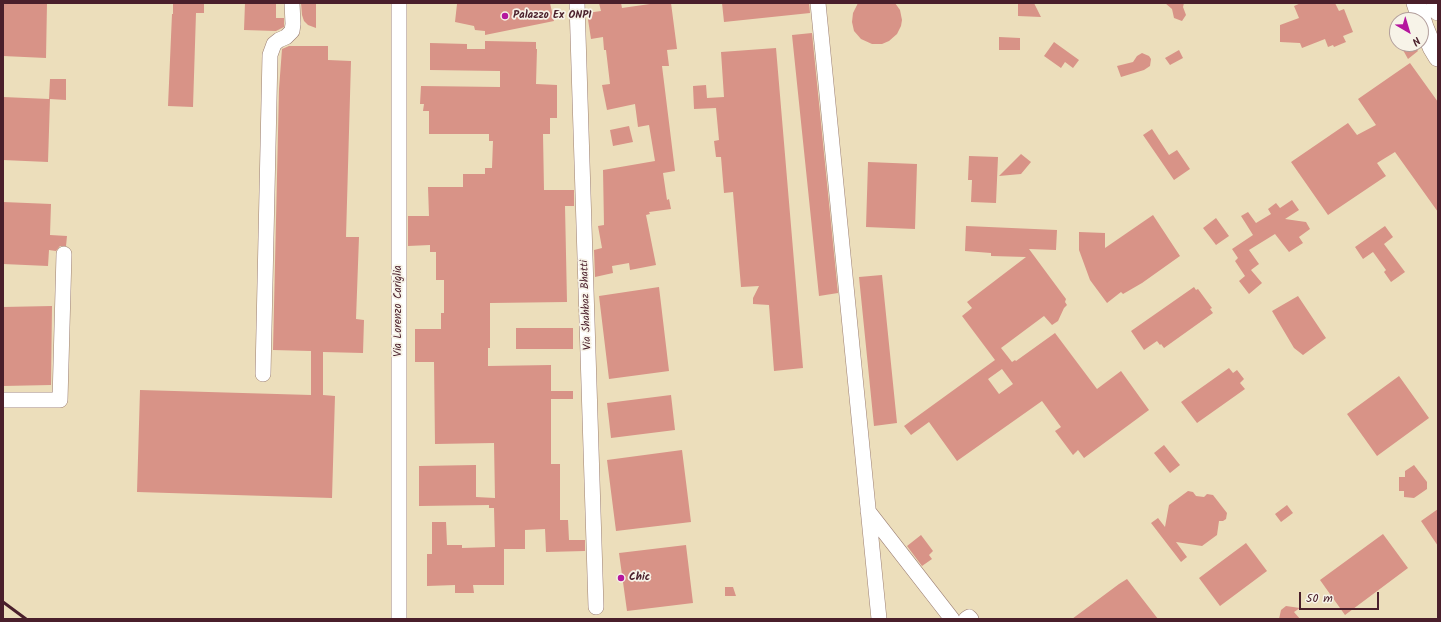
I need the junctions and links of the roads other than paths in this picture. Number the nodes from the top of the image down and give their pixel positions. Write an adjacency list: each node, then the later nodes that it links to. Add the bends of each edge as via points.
1 (292, 3): 10 (street, via 292,31 274,44 270,55)
2 (399, 3): 14 (street, Via Lorenzo Cariglia)
3 (577, 3): 13 (street, Via Shahbaz Bhatti)
4 (818, 3): 12 (street)
5 (1416, 3): 8 (main road)
6 (1436, 3): 7 (main road)
7 (1438, 11)
8 (1438, 57)
9 (64, 254): 11 (street, via 60,400)
10 (263, 374)
11 (3, 400)
12 (868, 511): 15 (street); 16 (street)
13 (596, 607)
14 (399, 619)
15 (879, 619)
16 (952, 619)
17 (966, 619): 18 (street)
18 (971, 619)

